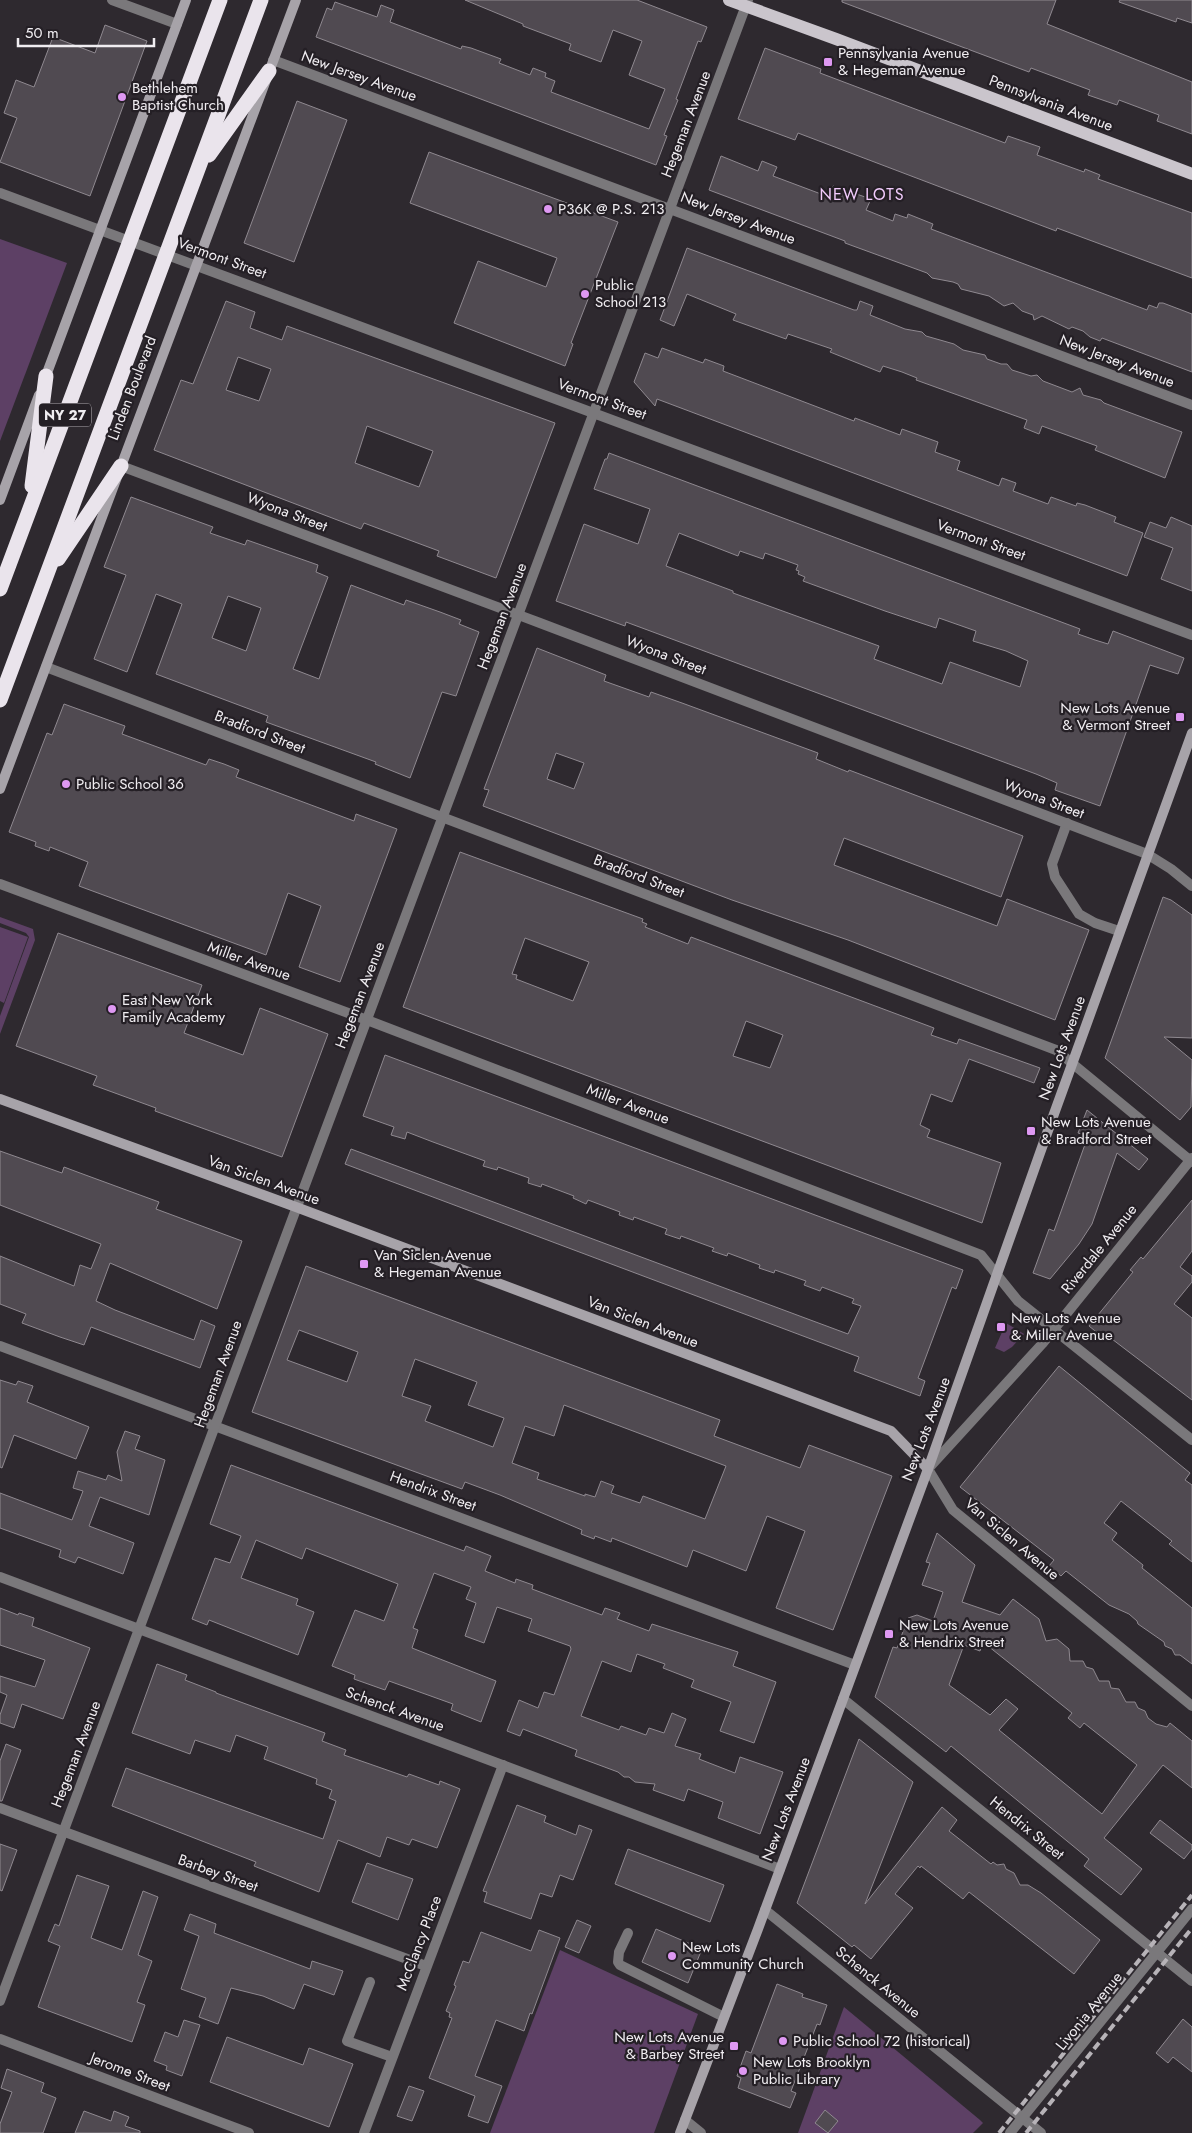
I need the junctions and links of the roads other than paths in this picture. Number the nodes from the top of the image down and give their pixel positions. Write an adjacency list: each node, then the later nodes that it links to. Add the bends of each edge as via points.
1 (112, 0): 8 (street)
2 (186, 0): 8 (street)
3 (220, 0): 15 (highway, NY 27)
4 (261, 0): 10 (highway, Linden Boulevard / NY 27)
5 (296, 0): 9 (street, Linden Boulevard)
6 (730, 0): 7 (main road, Pennsylvania Avenue)
7 (747, 3): 11 (main road, Pennsylvania Avenue); 13 (street, Hegeman Avenue)
8 (177, 24): 14 (street)
9 (271, 66): 10 (highway); 13 (street, New Jersey Avenue); 17 (street, Linden Boulevard)
10 (198, 170): 16 (highway, Linden Boulevard / NY 27)
11 (1192, 174)
12 (0, 194): 14 (street, Vermont Street)
13 (670, 209): 19 (street, New Jersey Avenue); 20 (street, Hegeman Avenue)
14 (100, 230): 15 (street, Vermont Street); 18 (street)
15 (130, 241): 16 (street, Vermont Street); 23 (highway, NY 27)
16 (166, 254): 17 (street, Vermont Street); 24 (highway, Linden Boulevard / NY 27)
17 (197, 265): 20 (street, Vermont Street); 21 (street, Linden Boulevard)
18 (46, 376): 22 (street); 23 (highway)
19 (1192, 405)
20 (594, 412): 26 (street, Hegeman Avenue); 27 (street, Vermont Street)
21 (121, 466): 24 (highway); 26 (street, Wyona Street); 28 (street, Linden Boulevard)
22 (0, 500)
23 (30, 510): 25 (highway, NY 27)
24 (45, 579): 29 (highway, Linden Boulevard / NY 27)
25 (0, 589)
26 (519, 615): 32 (street, Hegeman Avenue); 33 (street, Wyona Street)
27 (1192, 635)
28 (46, 667): 31 (street, Linden Boulevard); 32 (street, Bradford Street)
29 (0, 700)
30 (1192, 733): 34 (street, New Lots Avenue)
31 (0, 789)
32 (443, 817): 38 (street, Hegeman Avenue); 39 (street, Bradford Street, via 1056,1050)
33 (1067, 823): 34 (street, Wyona Street); 37 (street, via 1052,864 1055,877 1080,914)
34 (1147, 854): 36 (street, Wyona Street); 37 (street, New Lots Avenue)
35 (0, 884): 38 (street, Miller Avenue)
36 (1192, 886)
37 (1120, 931): 39 (street, New Lots Avenue)
38 (366, 1020): 42 (street, Hegeman Avenue); 43 (street, Miller Avenue, via 981,1255)
39 (1072, 1064): 41 (street, Bradford Street); 43 (street, New Lots Avenue)
40 (0, 1099): 42 (street, Van Siclen Avenue)
41 (1191, 1160): 44 (street, Riverdale Avenue)
42 (296, 1207): 46 (street, Hegeman Avenue); 48 (street, Van Siclen Avenue, via 891,1431)
43 (997, 1274): 44 (street, Miller Avenue, via 1018,1300); 48 (street, New Lots Avenue)
44 (1053, 1329): 47 (street, Miller Avenue); 48 (street, Riverdale Avenue)
45 (0, 1346): 46 (street, Hendrix Street)
46 (215, 1426): 50 (street, Hegeman Avenue); 51 (street, Hendrix Street)
47 (1192, 1440)
48 (928, 1469): 51 (street, New Lots Avenue); 53 (street, Van Siclen Avenue, via 953,1510)
49 (0, 1577): 50 (street, Schenck Avenue)
50 (139, 1629): 54 (street, Schenck Avenue); 56 (street, Hegeman Avenue)
51 (855, 1665): 52 (street, New Lots Avenue)
52 (844, 1699): 57 (street, New Lots Avenue); 61 (street, Hendrix Street)
53 (1192, 1706)
54 (503, 1765): 57 (street, Schenck Avenue); 62 (street, McClancy Place)
55 (0, 1808): 56 (street, Barbey Street)
56 (63, 1832): 62 (street, Barbey Street); 65 (street, Hegeman Avenue)
57 (780, 1868): 59 (street, New Lots Avenue)
58 (1192, 1909): 61 (street, Livonia Avenue)
59 (765, 1910): 66 (street, New Lots Avenue); 69 (street, Schenck Avenue)
60 (628, 1933): 66 (street, via 618,1957 620,1965)
61 (1156, 1952): 63 (street, Hendrix Street); 69 (street, Livonia Avenue)
62 (426, 1966): 68 (street, McClancy Place)
63 (1192, 1981)
64 (370, 1982): 68 (street, via 347,2041)
65 (0, 2000)
66 (724, 2017): 70 (street, New Lots Avenue)
67 (0, 2039): 71 (street, Jerome Street)
68 (392, 2057): 72 (street, McClancy Place)
69 (1022, 2118): 75 (street, Livonia Avenue); 76 (street, Schenck Avenue)
70 (685, 2120): 73 (street, New Lots Avenue); 74 (street)
71 (249, 2133)
72 (364, 2133)
73 (680, 2133)
74 (701, 2133)
75 (1010, 2133)
76 (1041, 2133)

